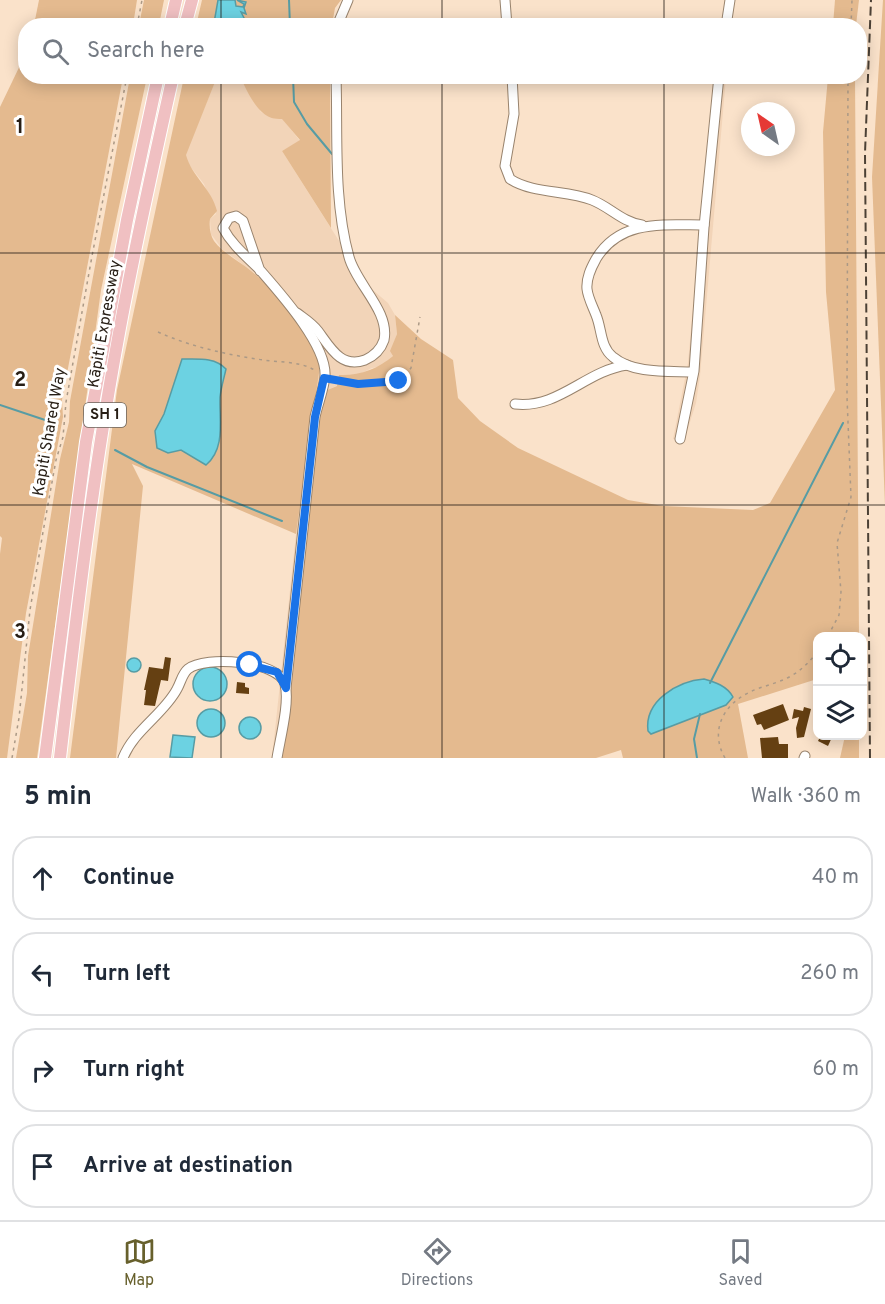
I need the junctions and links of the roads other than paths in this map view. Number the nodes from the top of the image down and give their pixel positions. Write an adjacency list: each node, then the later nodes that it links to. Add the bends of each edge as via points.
1 (176, 0): 6 (highway)
2 (192, 0): 7 (highway)
3 (348, 0): 8 (lane)
4 (506, 0): 9 (lane)
5 (730, 0): 10 (lane)
6 (172, 18)
7 (187, 18)
8 (340, 18)
9 (507, 18)
10 (727, 18)
11 (156, 84): 25 (highway, Kāpiti Expressway / SH 1, via 86,442)
12 (171, 84): 26 (highway, Kāpiti Expressway / SH 1, via 142,212 106,412 79,592)
13 (336, 84): 19 (lane, via 345,238 351,262 383,323 384,340 371,357 348,361 335,355 314,326)
14 (512, 84): 16 (lane, via 514,114 505,166 510,179 593,200 628,222)
15 (718, 84): 17 (lane)
16 (648, 225): 17 (lane); 20 (lane, via 613,239 597,257 587,280 606,350)
17 (704, 225): 21 (lane)
18 (260, 271): 18 (lane, via 228,237 223,228 229,218 236,216 243,221); 19 (lane)
19 (290, 308): 24 (lane, via 320,352 324,378 315,417)
20 (627, 364): 21 (lane); 22 (lane, via 600,371 548,402)
21 (693, 372): 23 (lane)
22 (515, 404)
23 (680, 439)
24 (286, 688): 27 (lane, via 281,676 271,669 218,661 197,664 184,673 177,689); 28 (lane)
25 (45, 758)
26 (60, 758)
27 (123, 758)
28 (277, 758)

